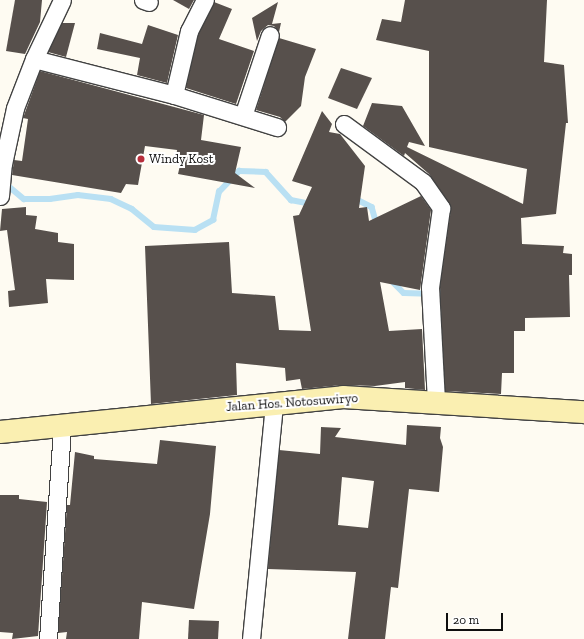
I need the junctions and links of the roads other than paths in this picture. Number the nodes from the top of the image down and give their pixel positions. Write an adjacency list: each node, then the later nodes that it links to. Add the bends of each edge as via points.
1 (62, 0): 4 (street)
2 (205, 0): 5 (street, via 189,31)
3 (270, 35): 6 (street)
4 (34, 59): 5 (street); 9 (street, via 15,108 3,164)
5 (174, 95): 6 (street)
6 (243, 116): 8 (street)
7 (344, 124): 10 (street, via 423,182 441,208 430,287)
8 (277, 127)
9 (0, 196)
10 (436, 401): 11 (street, Jalan Hos. Notosuwiryo, via 343,397); 12 (street, Jalan Hos. Notosuwiryo)
11 (274, 404): 13 (street, Jalan Hos. Notosuwiryo); 16 (street)
12 (584, 412)
13 (62, 428): 14 (street, Jalan Hos. Notosuwiryo); 15 (street)
14 (0, 432)
15 (48, 639)
16 (251, 639)

